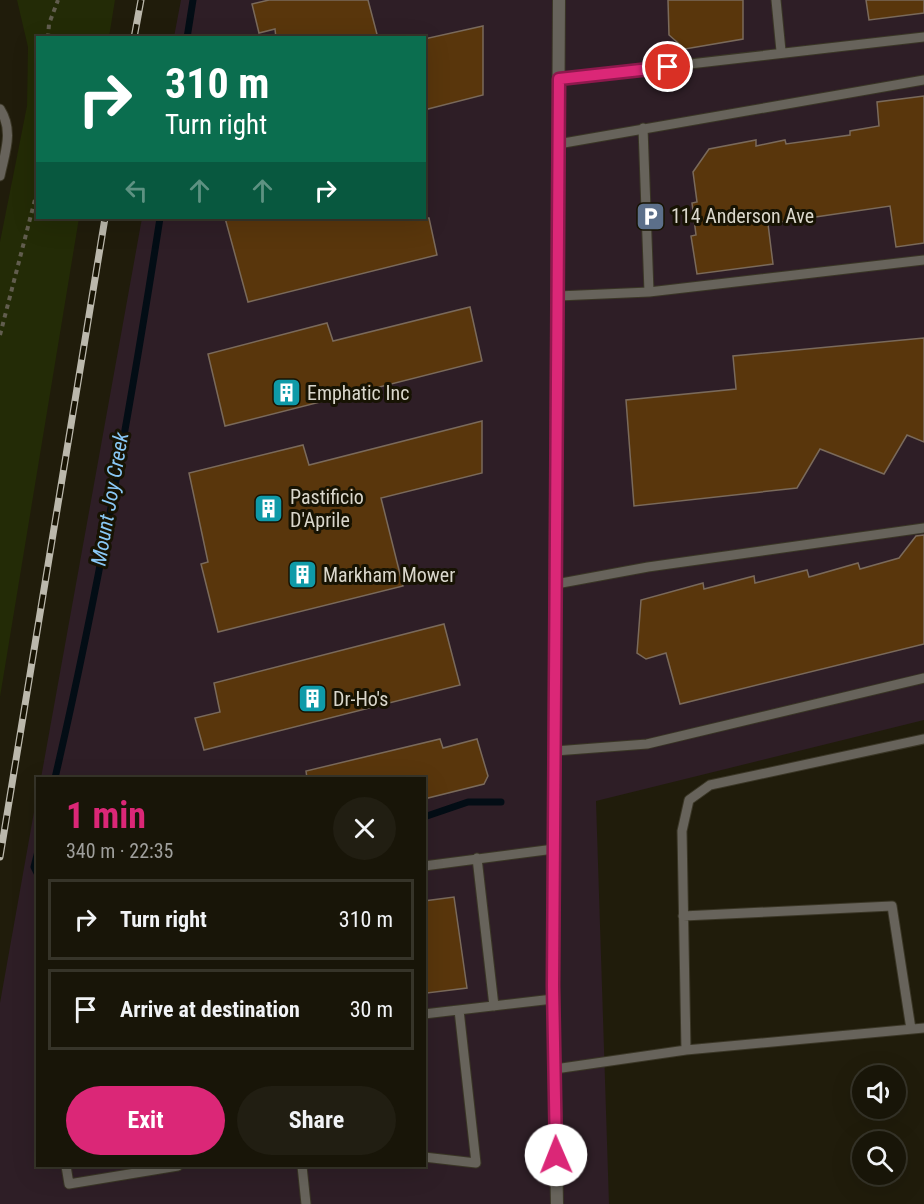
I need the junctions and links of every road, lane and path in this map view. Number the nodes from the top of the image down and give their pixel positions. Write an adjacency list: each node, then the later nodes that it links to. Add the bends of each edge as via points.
1 (58, 0): 4 (path)
2 (559, 0): 7 (street)
3 (776, 0): 6 (lane)
4 (48, 36)
5 (924, 37): 6 (lane)
6 (781, 51): 7 (lane)
7 (559, 79): 11 (street)
8 (924, 80): 10 (lane)
9 (0, 109): 12 (lane, via 9,136)
10 (644, 128): 11 (lane); 15 (lane)
11 (558, 144): 16 (street)
12 (0, 176)
13 (36, 196): 17 (path)
14 (924, 260): 15 (lane)
15 (649, 292): 16 (lane)
16 (558, 296): 19 (street)
17 (0, 335)
18 (924, 528): 19 (lane)
19 (556, 584): 22 (street)
20 (924, 678): 22 (lane, via 647,744)
21 (924, 739): 26 (lane, via 742,776 710,785 689,800 682,831)
22 (555, 751): 23 (street)
23 (554, 849): 24 (lane); 27 (street)
24 (477, 858): 25 (lane); 28 (lane)
25 (426, 866)
26 (683, 916): 32 (lane, via 892,906); 33 (lane)
27 (554, 999): 28 (lane); 34 (street)
28 (494, 1006): 29 (lane)
29 (459, 1010): 30 (lane); 35 (lane, via 476,1163)
30 (426, 1014)
31 (924, 1028): 32 (lane)
32 (911, 1029): 33 (lane)
33 (686, 1050): 34 (lane)
34 (555, 1069): 41 (street)
35 (426, 1157)
36 (66, 1167): 39 (lane, via 69,1184)
37 (166, 1167): 39 (lane)
38 (302, 1167): 40 (lane)
39 (131, 1170)
40 (306, 1204)
41 (557, 1204)

